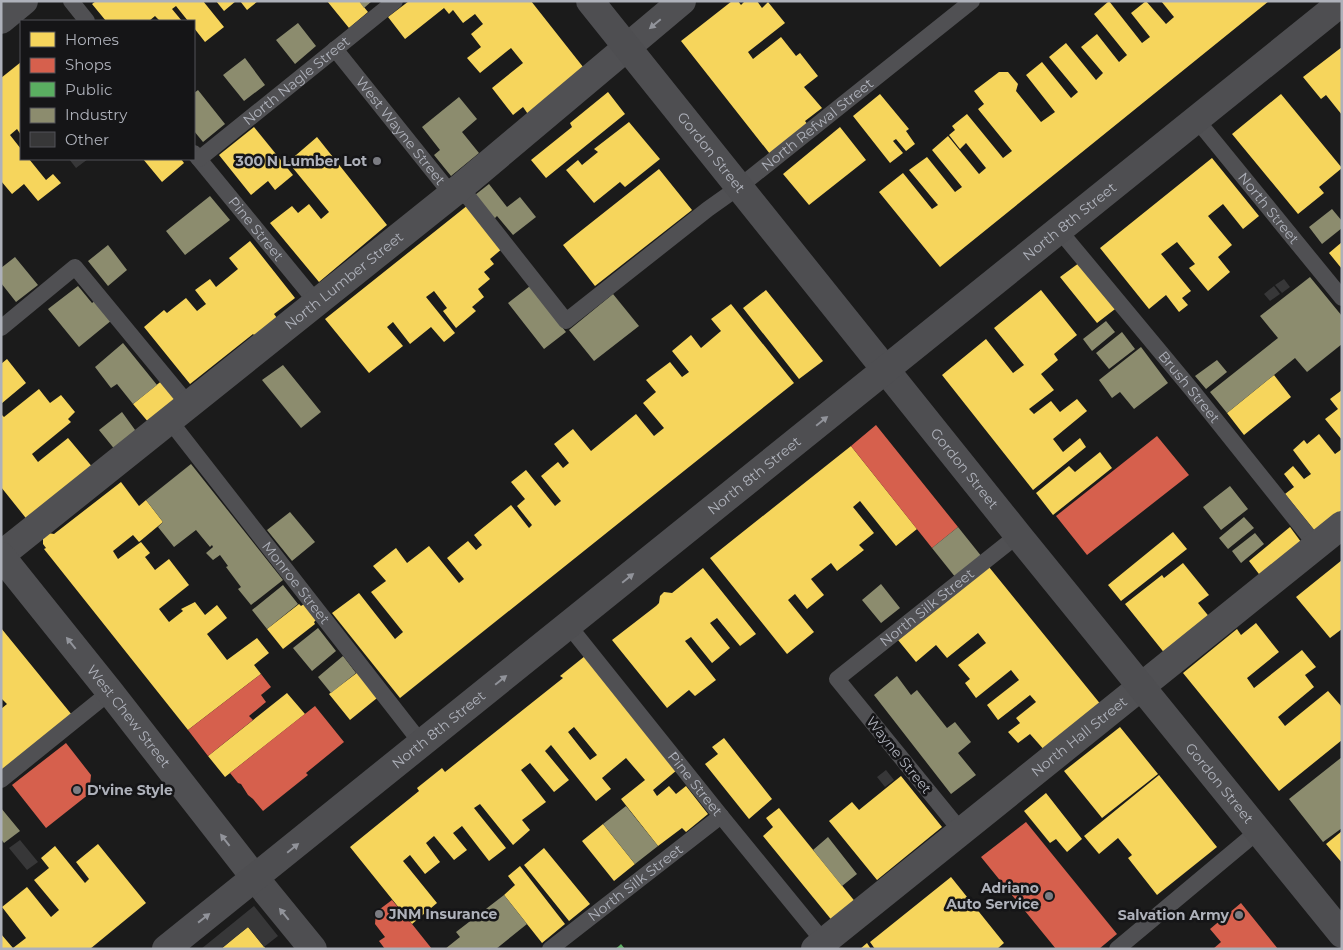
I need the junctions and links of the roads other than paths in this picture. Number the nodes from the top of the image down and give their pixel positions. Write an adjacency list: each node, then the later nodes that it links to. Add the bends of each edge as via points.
1 (24, 1): 8 (street)
2 (71, 1): 9 (lane)
3 (395, 1): 11 (lane, North Nagle Street)
4 (590, 1): 10 (street, Gordon Street)
5 (682, 1): 10 (street, North Lumber Street, one-way to 10)
6 (972, 1): 14 (lane, North Refwal Street)
7 (1342, 2): 12 (street, North 8th Street)
8 (1, 20)
9 (86, 20)
10 (627, 48): 14 (street, Gordon Street); 15 (street, North Lumber Street)
11 (335, 49): 13 (lane, North Nagle Street); 15 (lane, West Wayne Street, via 444,185)
12 (1196, 119): 16 (street, North 8th Street); 17 (lane, North Street)
13 (196, 156): 18 (lane, Pine Street)
14 (739, 187): 19 (lane, North Refwal Street); 21 (street, Gordon Street)
15 (456, 191): 18 (street, North Lumber Street); 19 (lane, West Wayne Street, via 469,198)
16 (1059, 230): 21 (street, North 8th Street); 25 (lane, Brush Street)
17 (1342, 298)
18 (318, 303): 22 (street, North Lumber Street)
19 (566, 320)
20 (1, 328): 22 (lane, Monroe Street, via 75,267)
21 (886, 370): 24 (street, Gordon Street); 27 (street, North 8th Street, one-way to 21)
22 (179, 413): 26 (street, North Lumber Street); 31 (lane, Monroe Street)
23 (1342, 525): 25 (street, North Hall Street)
24 (1018, 535): 28 (lane, North Silk Street); 29 (street, Gordon Street)
25 (1316, 545): 29 (street, North Hall Street)
26 (1, 555): 30 (street, West Chew Street, one-way to 26)
27 (569, 626): 31 (street, North 8th Street, one-way to 27); 33 (lane, Pine Street)
28 (837, 679): 34 (lane, Wayne Street)
29 (1141, 687): 34 (street, North Hall Street); 35 (street, Gordon Street)
30 (110, 692): 32 (lane); 36 (street, West Chew Street, one-way to 30)
31 (422, 744): 36 (street, North 8th Street, one-way to 31)
32 (1, 780)
33 (721, 816): 38 (lane, Pine Street); 41 (lane, North Silk Street)
34 (961, 831): 38 (street, North Hall Street)
35 (1258, 832): 37 (street, Gordon Street); 42 (lane)
36 (255, 878): 39 (street, North 8th Street, one-way to 36); 40 (street, one-way to 36)
37 (1342, 934)
38 (819, 945)
39 (166, 949)
40 (313, 949)
41 (550, 949)
42 (1117, 949)

